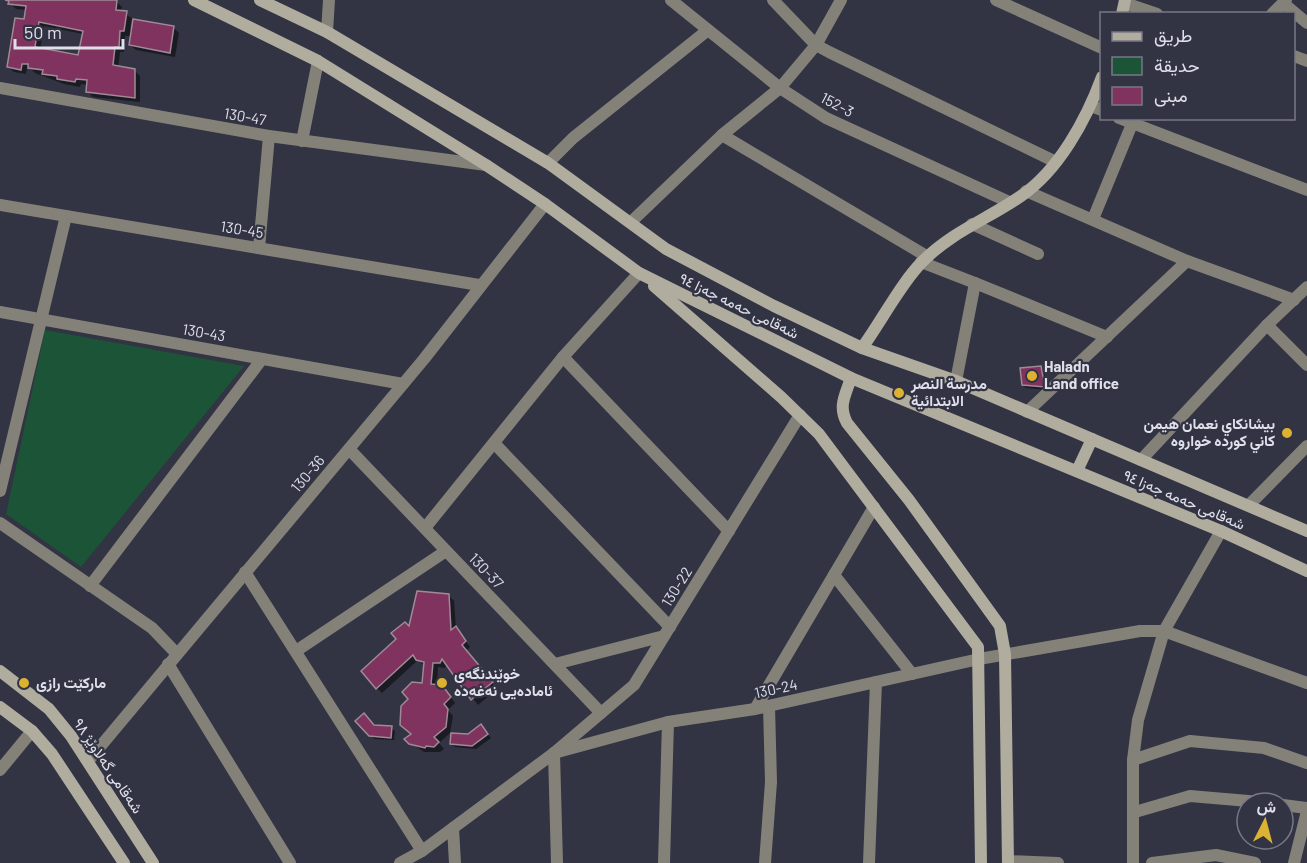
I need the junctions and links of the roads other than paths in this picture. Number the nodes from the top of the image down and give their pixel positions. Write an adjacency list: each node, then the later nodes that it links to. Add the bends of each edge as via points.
1 (194, 0): 17 (main road, شەقامی حەمە جەزا ٩٤)
2 (260, 0): 14 (main road, شەقامی حەمە جەزا ٩٤)
3 (329, 0): 14 (street)
4 (671, 0): 13 (street, 152-3)
5 (773, 0): 15 (street)
6 (841, 0): 15 (street)
7 (996, 0): 16 (street)
8 (1285, 1): 11 (street); 12 (street)
9 (1124, 6): 10 (street)
10 (1149, 12)
11 (1274, 12)
12 (1307, 23)
13 (708, 30): 20 (street, 152-3); 28 (street, via 573,138)
14 (327, 32): 28 (main road, شەقامی حەمە جەزا ٩٤)
15 (816, 45): 20 (street); 27 (street)
16 (1100, 48)
17 (318, 61): 26 (street); 29 (main road, شەقامی حەمە جەزا ٩٤)
18 (1100, 83): 21 (main road)
19 (0, 88): 25 (street, 130-47)
20 (780, 88): 24 (street); 32 (street, 152-3, via 826,118)
21 (1096, 108): 27 (main road)
22 (1123, 120): 23 (street)
23 (1132, 124): 30 (street); 36 (street)
24 (722, 135): 37 (street); 41 (street)
25 (269, 136): 26 (street, 130-47); 39 (street)
26 (302, 141): 29 (street, 130-47)
27 (1056, 162): 31 (main road)
28 (548, 163): 37 (main road, شەقامی حەمە جەزا ٩٤)
29 (486, 165): 33 (main road, شەقامی حەمە جەزا ٩٤)
30 (1307, 190)
31 (1026, 191): 32 (main road); 36 (street)
32 (1010, 202): 38 (main road)
33 (545, 204): 43 (main road, شەقامی حەمە جەزا ٩٤); 45 (street, 130-36)
34 (0, 206): 35 (street, 130-45)
35 (66, 216): 39 (street, 130-45); 49 (street)
36 (1093, 219): 42 (street)
37 (631, 222): 52 (main road, شەقامی حەمە جەزا ٩٤, via 666,249)
38 (972, 224): 40 (street); 41 (main road)
39 (259, 248): 45 (street, 130-45)
40 (1038, 254)
41 (925, 260): 44 (street); 52 (main road)
42 (1187, 261): 47 (street); 51 (street)
43 (639, 273): 53 (street); 56 (main road, شەقامی حەمە جەزا ٩٤); 60 (main road)
44 (975, 283): 51 (street); 57 (street)
45 (479, 285): 58 (street, 130-36)
46 (1307, 287): 47 (street)
47 (1294, 300): 50 (street)
48 (0, 312): 49 (street, 130-43)
49 (39, 319): 54 (street, 130-43); 67 (street)
50 (1267, 324): 55 (street); 65 (street)
51 (1107, 337): 59 (street)
52 (862, 348): 57 (main road, شەقامی حەمە جەزا ٩٤)
53 (563, 357): 62 (street); 72 (street)
54 (262, 359): 58 (street, 130-43); 79 (street)
55 (1307, 365)
56 (850, 378): 66 (main road, شەقامی حەمە جەزا ٩٤); 84 (main road, via 841,412 1000,626)
57 (956, 381): 59 (main road, شەقامی حەمە جەزا ٩٤)
58 (403, 384): 64 (street, 130-36)
59 (1027, 412): 61 (main road, شەقامی حەمە جەزا ٩٤)
60 (800, 415): 69 (main road); 72 (street, 130-22)
61 (1092, 440): 65 (main road, شەقامی حەمە جەزا ٩٤); 66 (main road)
62 (494, 443): 71 (street); 81 (street)
63 (1307, 446): 68 (street)
64 (349, 449): 71 (street, 130-37); 77 (street, 130-36)
65 (1141, 460): 68 (main road, شەقامی حەمە جەزا ٩٤)
66 (1077, 471): 73 (main road, شەقامی حەمە جەزا ٩٤)
67 (0, 492)
68 (1249, 505): 74 (main road, شەقامی حەمە جەزا ٩٤)
69 (874, 507): 78 (street); 85 (main road, via 978,647)
70 (0, 523): 79 (street)
71 (425, 528): 75 (street, 130-37)
72 (729, 531): 81 (street, 130-22)
73 (1221, 531): 76 (main road, شەقامی حەمە جەزا ٩٤); 80 (street)
74 (1307, 531)
75 (446, 551): 82 (street); 87 (street, 130-37)
76 (1307, 571)
77 (245, 572): 82 (street); 83 (street, 130-36)
78 (834, 575): 89 (street); 94 (street)
79 (90, 586): 83 (street, via 152,628)
80 (1164, 631): 84 (street, 130-24); 91 (street); 100 (street, via 1138,720)
81 (667, 632): 87 (street); 95 (street, 130-22, via 634,685)
82 (296, 651): 107 (street)
83 (177, 654): 86 (street, 130-36)
84 (1005, 654): 85 (street, 130-24); 108 (main road)
85 (979, 659): 89 (street, 130-24); 118 (main road)
86 (168, 664): 99 (street, 130-36); 111 (street)
87 (555, 664): 95 (street, 130-37)
88 (0, 671): 99 (main road, شەقامی گەلاوێژ ٩٨, via 49,709)
89 (912, 674): 90 (street, 130-24)
90 (876, 682): 92 (street, 130-24); 117 (street)
91 (1307, 683)
92 (769, 706): 94 (street, 130-24); 116 (street, via 771,782)
93 (0, 707): 97 (main road)
94 (755, 709): 96 (street, 130-24)
95 (601, 713): 98 (street, 130-22)
96 (668, 722): 98 (street, 130-24); 115 (street)
97 (32, 731): 102 (street); 109 (main road, via 69,778)
98 (555, 753): 106 (street, 130-22); 114 (street)
99 (89, 760): 110 (main road, شەقامی گەلاوێژ ٩٨)
100 (1133, 760): 101 (street, via 1190,741 1264,748); 105 (street)
101 (1307, 763)
102 (0, 770)
103 (1235, 800): 105 (street, via 1190,796)
104 (1307, 810): 123 (street)
105 (1135, 812): 120 (street)
106 (453, 828): 107 (street, 130-22); 113 (street)
107 (422, 850): 112 (street, 130-22)
108 (1008, 862): 119 (street)
109 (124, 863)
110 (153, 863)
111 (290, 863)
112 (400, 863)
113 (456, 863)
114 (557, 863)
115 (664, 863)
116 (765, 863)
117 (869, 863)
118 (981, 863)
119 (1058, 863)
120 (1133, 863)
121 (1152, 863): 122 (street, via 1216,855)
122 (1255, 863)
123 (1294, 863)

